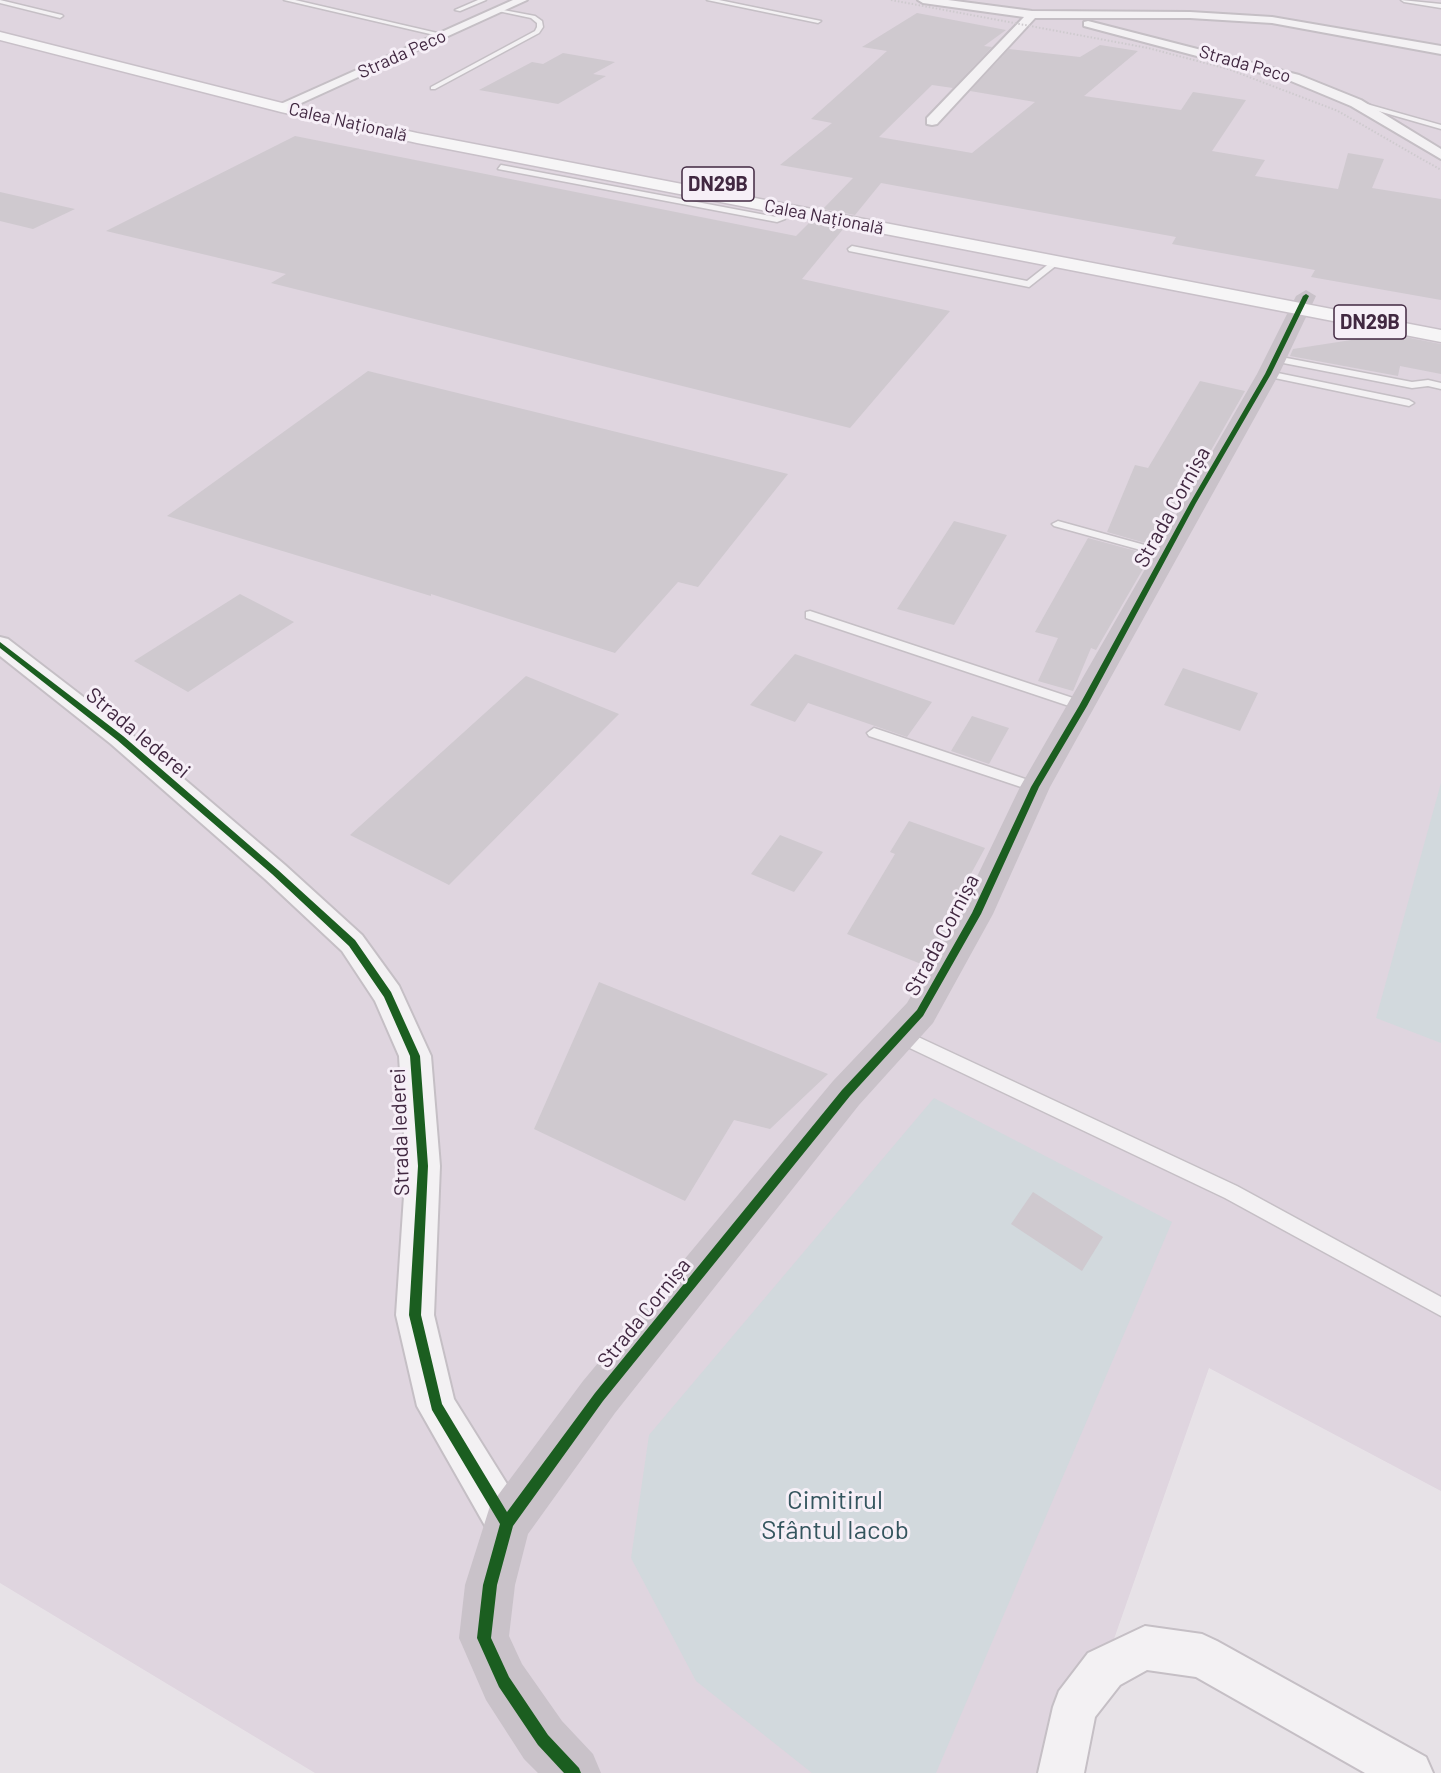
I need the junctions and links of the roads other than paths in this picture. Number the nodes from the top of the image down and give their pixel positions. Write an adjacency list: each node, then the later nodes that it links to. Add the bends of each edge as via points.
1 (287, 0): 15 (lane)
2 (483, 0): 10 (lane)
3 (522, 0): 8 (street, Strada Peco)
4 (710, 0): 13 (lane)
5 (923, 0): 11 (street, Strada Peco)
6 (1404, 0): 9 (lane)
7 (0, 1): 12 (lane)
8 (502, 5): 15 (street, Strada Peco); 18 (lane, via 540,21 537,32)
9 (1441, 6)
10 (458, 10)
11 (1033, 14): 17 (street, Strada Peco, via 1190,15 1272,21); 20 (street, Strada Peco, via 1183,47 1295,78); 22 (street)
12 (60, 16)
13 (818, 21)
14 (0, 25): 19 (main road, Calea Națională / DN29B)
15 (443, 35): 19 (street, Strada Peco)
16 (0, 36): 21 (main road, Calea Națională / DN29B)
17 (1441, 50)
18 (433, 88)
19 (298, 100): 21 (street, Strada Peco); 29 (main road, Calea Națională / DN29B)
20 (1356, 104): 23 (lane); 24 (street, Strada Peco)
21 (281, 107): 26 (main road, Calea Națională / DN29B, via 417,138)
22 (932, 121)
23 (1441, 127)
24 (1441, 155)
25 (501, 167): 26 (lane, via 777,220)
26 (785, 210): 28 (main road, Calea Națională / DN29B)
27 (852, 249): 28 (lane, via 1029,284)
28 (1058, 261): 29 (main road, Calea Națională / DN29B)
29 (1303, 302): 30 (main road, Calea Națională / DN29B); 31 (main road, Calea Națională / DN29B); 32 (street, Strada Cornișa)
30 (1441, 321)
31 (1441, 336)
32 (1272, 367): 33 (lane); 34 (lane); 36 (street, Strada Cornișa)
33 (1441, 386)
34 (1409, 403)
35 (1058, 524): 36 (lane)
36 (1166, 554): 39 (street, Strada Cornișa)
37 (810, 615): 39 (lane)
38 (0, 644): 44 (street, Strada Iederei, via 120,738 275,872 351,943 388,995 415,1056 423,1166 417,1326 436,1406)
39 (1083, 706): 41 (street, Strada Cornișa)
40 (874, 733): 41 (lane)
41 (1035, 787): 42 (street, Strada Cornișa, via 976,914 925,1004)
42 (902, 1036): 43 (lane, via 1231,1192); 44 (street, Strada Cornișa, via 846,1094 614,1378)
43 (1441, 1307)
44 (507, 1523): 45 (street, via 490,1585 484,1638 504,1682 543,1740)
45 (574, 1773)
46 (1061, 1773): 47 (street, via 1075,1707 1104,1670 1145,1648 1202,1656)
47 (1410, 1773)

